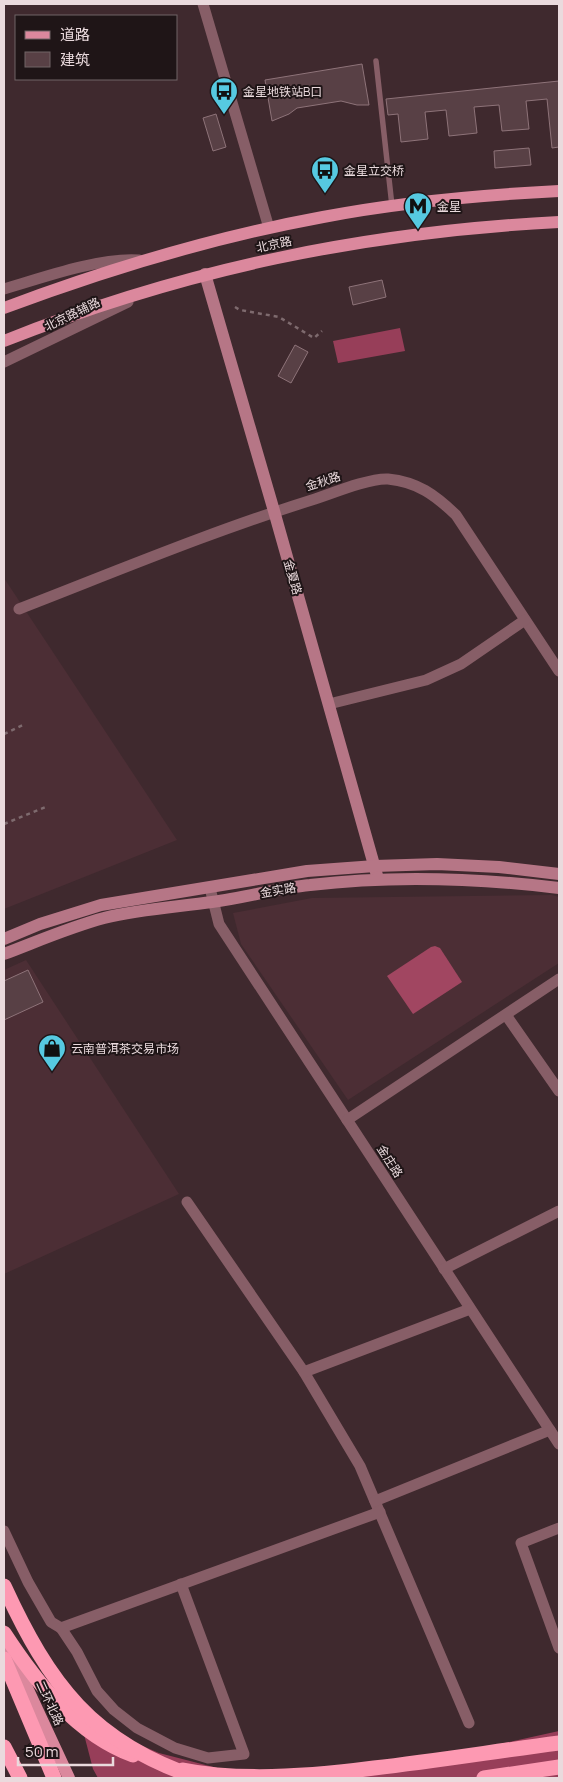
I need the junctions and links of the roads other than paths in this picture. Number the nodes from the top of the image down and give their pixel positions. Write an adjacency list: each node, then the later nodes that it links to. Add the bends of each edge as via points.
1 (203, 4): 6 (street)
2 (376, 61): 4 (lane)
3 (558, 192): 4 (main road, 北京路)
4 (392, 206): 6 (main road, 北京路)
5 (559, 222): 8 (main road, 北京路, via 464,228 373,239)
6 (269, 228): 7 (main road, 北京路)
7 (143, 260): 9 (street, via 90,266); 11 (main road, 北京路)
8 (205, 274): 10 (main road, 北京路); 14 (street, 金夏路)
9 (4, 289)
10 (152, 289): 12 (main road, 北京路); 13 (street, 北京路辅路)
11 (4, 308)
12 (4, 341)
13 (4, 362)
14 (274, 511): 15 (street, 金秋路); 16 (street, 金秋路, via 361,484 386,479 412,483 437,497 456,515); 18 (street, 金夏路)
15 (19, 609)
16 (525, 620): 17 (street, 金秋路); 18 (street, via 461,664 426,680)
17 (559, 671)
18 (329, 704): 19 (street, 金夏路)
19 (375, 866): 20 (street, 金实路, via 437,864); 21 (street, 金夏路); 22 (street, 金实路, via 307,871)
20 (559, 874)
21 (378, 879): 23 (street, 金实路, via 464,879); 24 (street, 金实路, via 308,885)
22 (210, 888): 24 (street, 金庄路); 25 (street, 金实路, via 101,905)
23 (559, 888)
24 (213, 902): 26 (street, 金实路, via 102,919); 30 (street, 金庄路, via 219,924)
25 (4, 939)
26 (4, 954)
27 (559, 979): 28 (street)
28 (506, 1015): 29 (street); 30 (street)
29 (559, 1091)
30 (347, 1120): 33 (street, 金庄路)
31 (187, 1202): 35 (street)
32 (559, 1211): 33 (street)
33 (444, 1269): 34 (street, 金庄路)
34 (470, 1309): 35 (street); 36 (street, 金庄路)
35 (304, 1372): 38 (street, via 360,1466)
36 (550, 1430): 37 (street, 金庄路); 38 (street)
37 (559, 1444)
38 (375, 1500): 39 (street)
39 (380, 1512): 42 (street); 49 (street)
40 (559, 1528): 47 (street, via 521,1543)
41 (4, 1531): 44 (street, via 28,1582 52,1622)
42 (181, 1584): 44 (street); 44 (street, via 244,1754 208,1758 174,1748 137,1728 97,1691)
43 (4, 1586): 56 (highway, bridge, via 44,1663 81,1710 128,1746 170,1768)
44 (62, 1628)
45 (4, 1633): 50 (highway, via 38,1681 80,1724 129,1754 187,1771 220,1775 298,1776)
46 (4, 1639): 55 (main road, 二环北路)
47 (559, 1648)
48 (4, 1659): 54 (highway)
49 (469, 1723)
50 (559, 1743)
51 (4, 1748): 53 (highway)
52 (559, 1767): 57 (highway)
53 (18, 1778)
54 (54, 1778)
55 (70, 1778)
56 (198, 1778)
57 (484, 1778)

